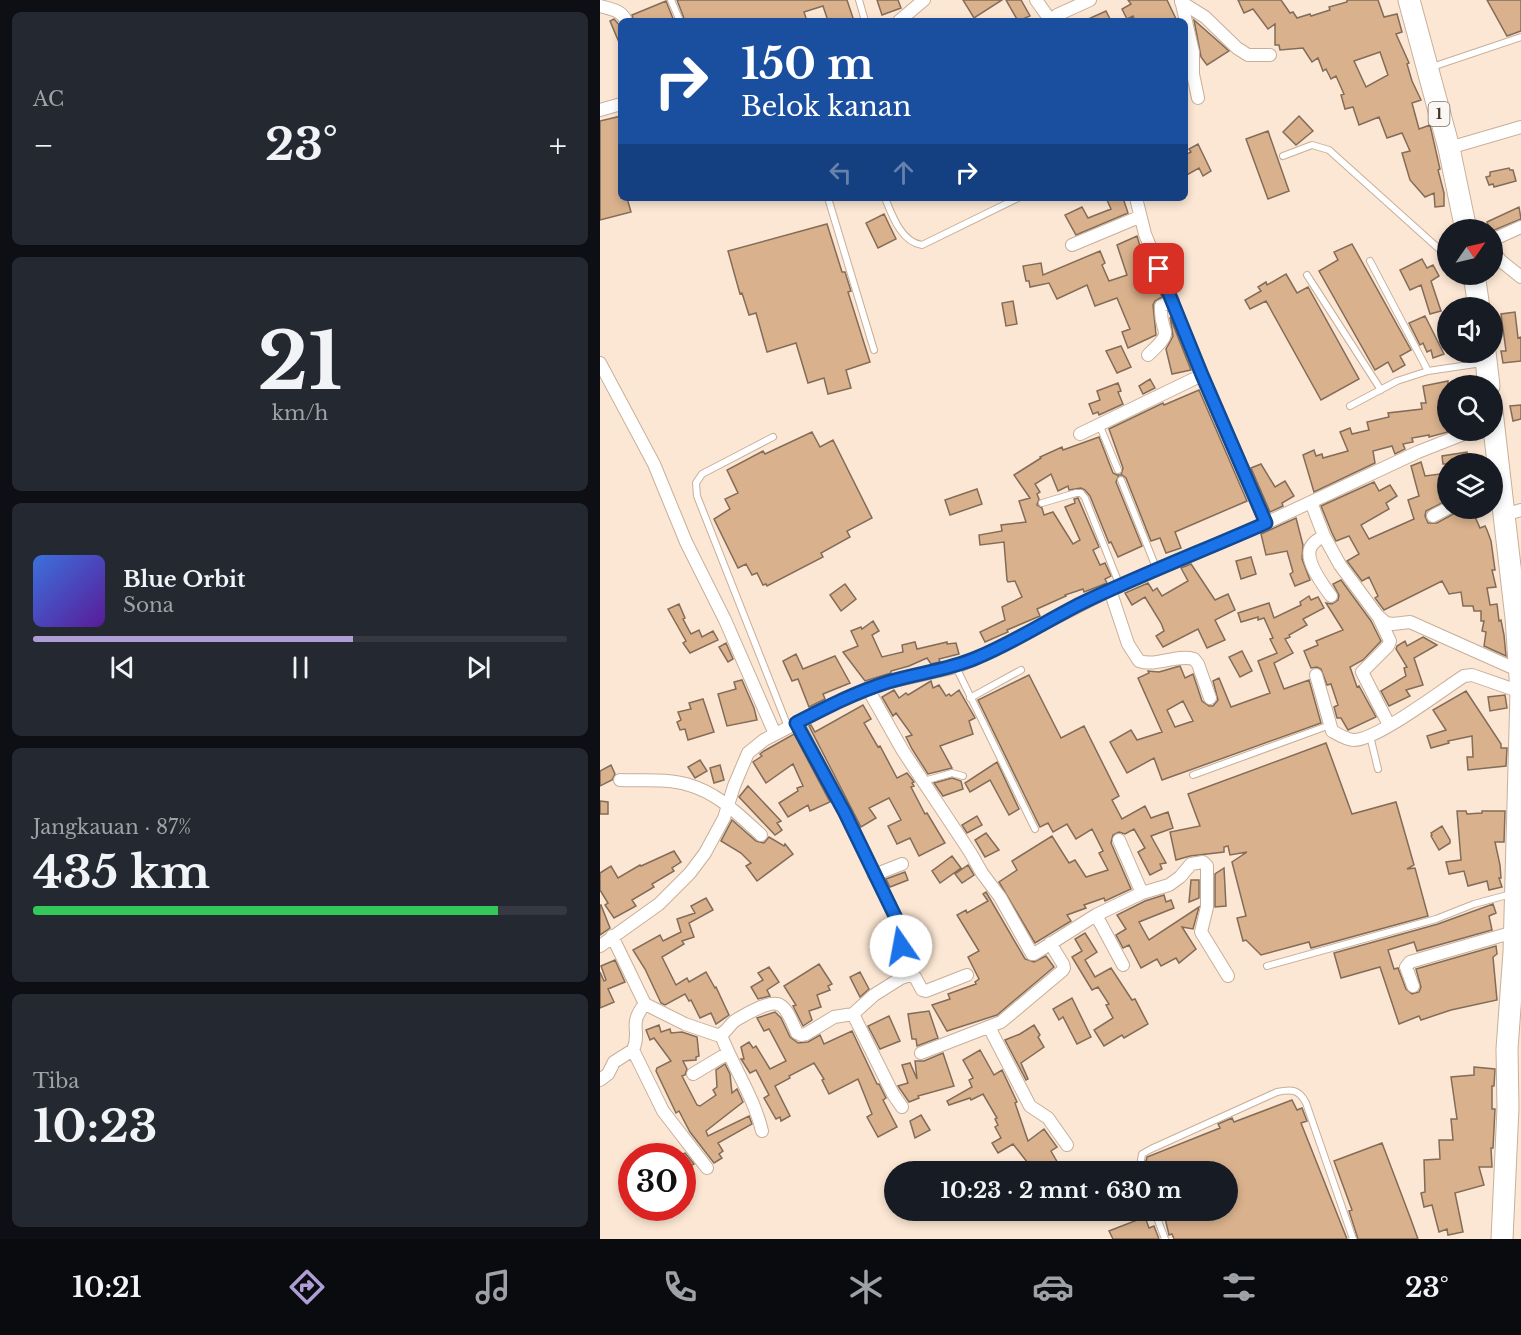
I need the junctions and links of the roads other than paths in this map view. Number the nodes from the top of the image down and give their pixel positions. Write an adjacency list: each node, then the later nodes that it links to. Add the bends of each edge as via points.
1 (671, 0): 10 (lane)
2 (859, 0): 11 (lane)
3 (924, 0): 12 (street)
4 (1036, 0): 13 (street)
5 (1090, 0): 14 (street)
6 (1408, 0): 19 (highway, 1)
7 (1181, 1): 15 (street); 18 (street, via 1248,55)
8 (600, 6): 9 (street, via 620,12)
9 (624, 18)
10 (679, 18)
11 (864, 18)
12 (906, 18)
13 (1050, 18)
14 (1054, 18)
15 (1185, 18)
16 (1188, 33): 20 (street)
17 (1521, 36): 19 (lane)
18 (1270, 55)
19 (1427, 69): 24 (highway, 1)
20 (1198, 98)
21 (618, 105): 22 (street)
22 (600, 110)
23 (1521, 127): 24 (street)
24 (1449, 148): 31 (highway, 1)
25 (1283, 156): 35 (lane, via 1312,145 1329,150)
26 (829, 201): 41 (lane)
27 (887, 201): 28 (lane, via 907,237 922,245)
28 (1012, 201)
29 (1136, 201): 30 (street)
30 (1139, 217): 34 (street); 40 (street)
31 (1464, 219)
32 (1521, 227): 33 (street)
33 (1503, 235)
34 (1072, 246)
35 (1437, 247)
36 (1370, 261): 45 (lane)
37 (1503, 263): 39 (street)
38 (1307, 275): 47 (lane)
39 (1521, 277)
40 (1173, 301): 42 (street, via 1161,306 1166,333); 46 (street)
41 (874, 350)
42 (1148, 355)
43 (600, 363): 78 (street, via 654,464)
44 (1463, 363): 45 (lane)
45 (1428, 371): 47 (lane)
46 (1202, 375): 49 (street); 61 (street)
47 (1381, 390): 48 (lane)
48 (1350, 406)
49 (1099, 424): 50 (street); 53 (lane)
50 (1080, 434)
51 (773, 437): 75 (lane, via 702,474 696,483 697,496)
52 (1446, 441): 56 (street)
53 (1118, 471)
54 (1121, 480): 63 (lane)
55 (1503, 496): 58 (highway)
56 (1311, 502): 61 (street); 62 (street)
57 (1042, 503): 64 (lane, via 1082,493)
58 (1512, 512): 67 (highway)
59 (1437, 514): 60 (street)
60 (1433, 516)
61 (1266, 523): 63 (street)
62 (1324, 536): 65 (street, via 1313,544 1310,555); 66 (street)
63 (1157, 570): 64 (street)
64 (1115, 588): 68 (street); 74 (street, via 1128,644 1139,661 1194,658)
65 (1331, 596)
66 (1377, 615): 71 (street, via 1386,623 1410,622); 77 (street, via 1390,640 1362,672)
67 (1518, 618): 71 (highway)
68 (956, 667): 72 (street); 73 (lane)
69 (1022, 670): 73 (lane)
70 (1316, 675): 76 (street)
71 (1521, 678): 77 (street, via 1464,676); 92 (highway)
72 (868, 689): 75 (street); 84 (street)
73 (970, 698): 86 (lane)
74 (1210, 698)
75 (792, 725): 78 (street); 90 (street, via 845,813)
76 (1329, 725): 79 (street, via 1332,731 1354,740); 81 (lane)
77 (1389, 725): 79 (street)
78 (775, 734): 85 (street, via 748,753)
79 (1370, 736): 80 (lane)
80 (1378, 769)
81 (1193, 775)
82 (963, 776): 84 (lane, via 952,773)
83 (620, 780): 85 (street, via 690,785)
84 (924, 781): 95 (street, via 1000,897 1030,952 1034,954)
85 (728, 804): 87 (street); 94 (street, via 719,827 690,873 659,904)
86 (1035, 829)
87 (761, 835)
88 (1119, 840): 91 (street)
89 (902, 864): 90 (street)
90 (874, 875): 98 (street, via 896,918)
91 (1142, 893): 93 (street); 102 (street, via 1169,885 1191,864 1203,862 1207,907 1201,932)
92 (1515, 893): 96 (highway); 100 (lane)
93 (1096, 915): 95 (street); 99 (street)
94 (612, 936): 97 (street); 104 (street)
95 (1050, 943): 106 (street, via 1063,964 1062,971 1001,1022)
96 (1516, 944): 103 (street, via 1410,962 1407,967); 121 (highway, via 1507,1049)
97 (600, 946)
98 (901, 946)
99 (1123, 965)
100 (1267, 966)
101 (967, 975): 105 (street, via 926,991 915,977 901,978)
102 (1228, 976)
103 (1413, 986)
104 (645, 1004): 107 (street, via 685,1024); 108 (street, via 635,1017)
105 (853, 1014): 107 (street, via 834,1017 801,1035 785,1010 772,1003 736,1020); 113 (street)
106 (989, 1027): 110 (street); 115 (street, via 1030,1106 1048,1118)
107 (721, 1035): 109 (street)
108 (633, 1050): 112 (street, via 614,1062); 117 (street, via 663,1111)
109 (728, 1053): 111 (street); 114 (street)
110 (921, 1053)
111 (693, 1074)
112 (600, 1080)
113 (902, 1107)
114 (762, 1131)
115 (1067, 1145)
116 (1141, 1161): 120 (lane, via 1142,1154 1150,1149 1277,1092 1297,1091 1306,1103)
117 (707, 1168)
118 (1158, 1221): 119 (lane)
119 (1165, 1239)
120 (1353, 1239)
121 (1502, 1239)

